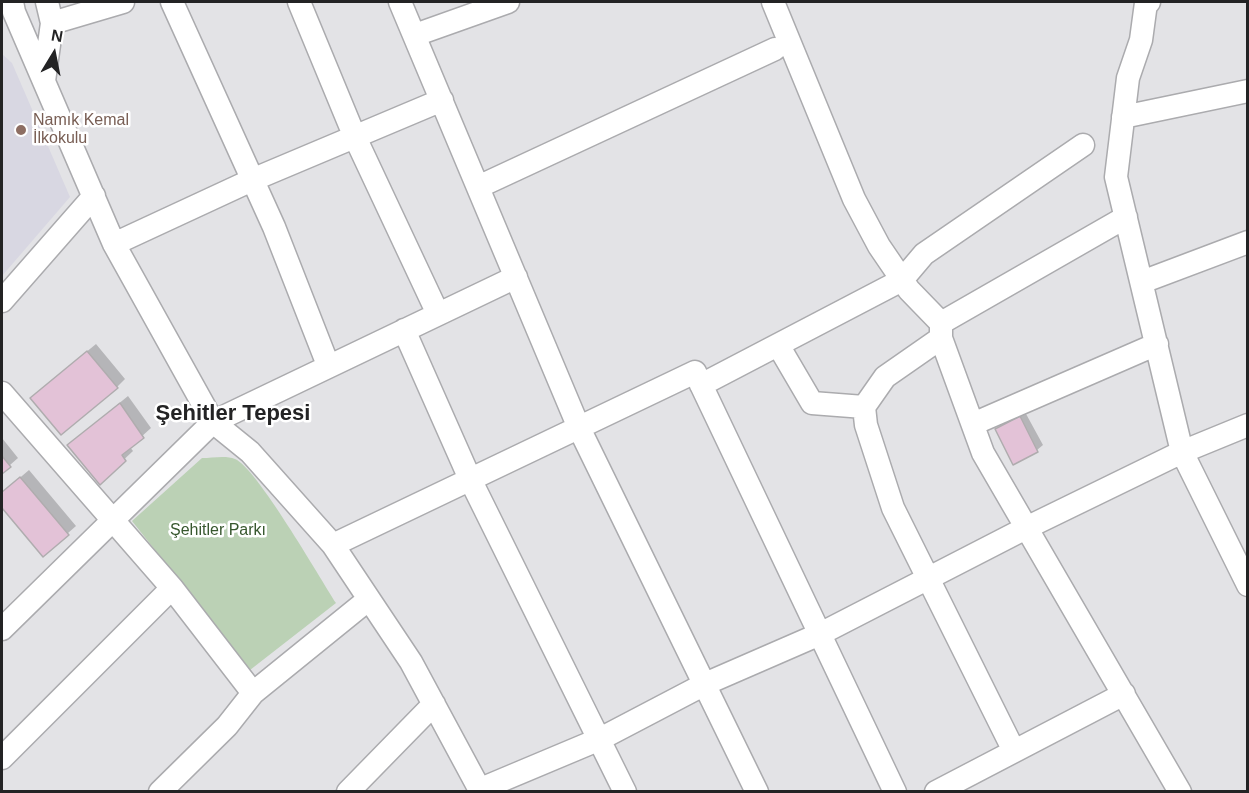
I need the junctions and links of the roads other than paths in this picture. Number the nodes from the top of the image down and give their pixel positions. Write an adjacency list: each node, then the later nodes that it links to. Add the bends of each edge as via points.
1 (123, 2): 9 (street)
2 (172, 2): 18 (street)
3 (299, 2): 16 (street)
4 (400, 2): 10 (street)
5 (508, 2): 10 (street)
6 (773, 2): 25 (street, via 854,199)
7 (1149, 2): 15 (street, via 1128,78)
8 (13, 9): 12 (street)
9 (49, 12): 12 (street)
10 (415, 35): 14 (street)
11 (775, 49): 19 (street)
12 (44, 82): 20 (street)
13 (1248, 92): 15 (street)
14 (442, 100): 16 (street); 19 (street)
15 (1123, 117): 21 (street, via 1116,177)
16 (354, 135): 18 (street); 28 (street)
17 (1083, 146): 25 (street, via 924,254)
18 (252, 180): 23 (street); 33 (street)
19 (478, 187): 24 (street)
20 (94, 196): 23 (street); 27 (street)
21 (1126, 218): 26 (street); 30 (street)
22 (1248, 242): 26 (street)
23 (114, 244): 37 (street)
24 (516, 277): 28 (street); 40 (street)
25 (902, 280): 30 (street); 32 (street)
26 (1142, 282): 31 (street)
27 (2, 301)
28 (438, 314): 29 (street)
29 (404, 330): 33 (street); 42 (street)
30 (941, 330): 36 (street, via 885,377); 38 (street)
31 (1157, 344): 38 (street); 41 (street)
32 (778, 345): 34 (street); 36 (street, via 812,403)
33 (328, 365): 37 (street)
34 (701, 385): 40 (street, via 695,372); 51 (street)
35 (2, 393): 43 (street)
36 (864, 407): 46 (street, via 866,425 893,508)
37 (213, 422): 43 (street); 45 (street, via 250,452)
38 (973, 424): 44 (street, via 984,453)
39 (1248, 425): 41 (street)
40 (579, 428): 42 (street); 52 (street)
41 (1182, 452): 44 (street); 47 (street)
42 (470, 479): 45 (street); 56 (street)
43 (112, 519): 48 (street); 50 (street)
44 (1026, 528): 46 (street); 54 (street)
45 (333, 545): 49 (street)
46 (928, 578): 51 (street); 57 (street)
47 (1248, 585)
48 (172, 588): 53 (street); 58 (street)
49 (369, 599): 53 (street); 55 (street)
50 (2, 629)
51 (820, 634): 52 (street); 64 (street)
52 (705, 684): 56 (street); 63 (street)
53 (253, 693): 60 (street, via 227,726)
54 (1124, 694): 57 (street); 66 (street)
55 (434, 704): 59 (street); 61 (street)
56 (600, 739): 59 (street); 62 (street)
57 (1014, 751): 65 (street)
58 (2, 758)
59 (481, 790)
60 (160, 792)
61 (348, 792)
62 (625, 792)
63 (758, 792)
64 (895, 792)
65 (936, 792)
66 (1180, 792)

